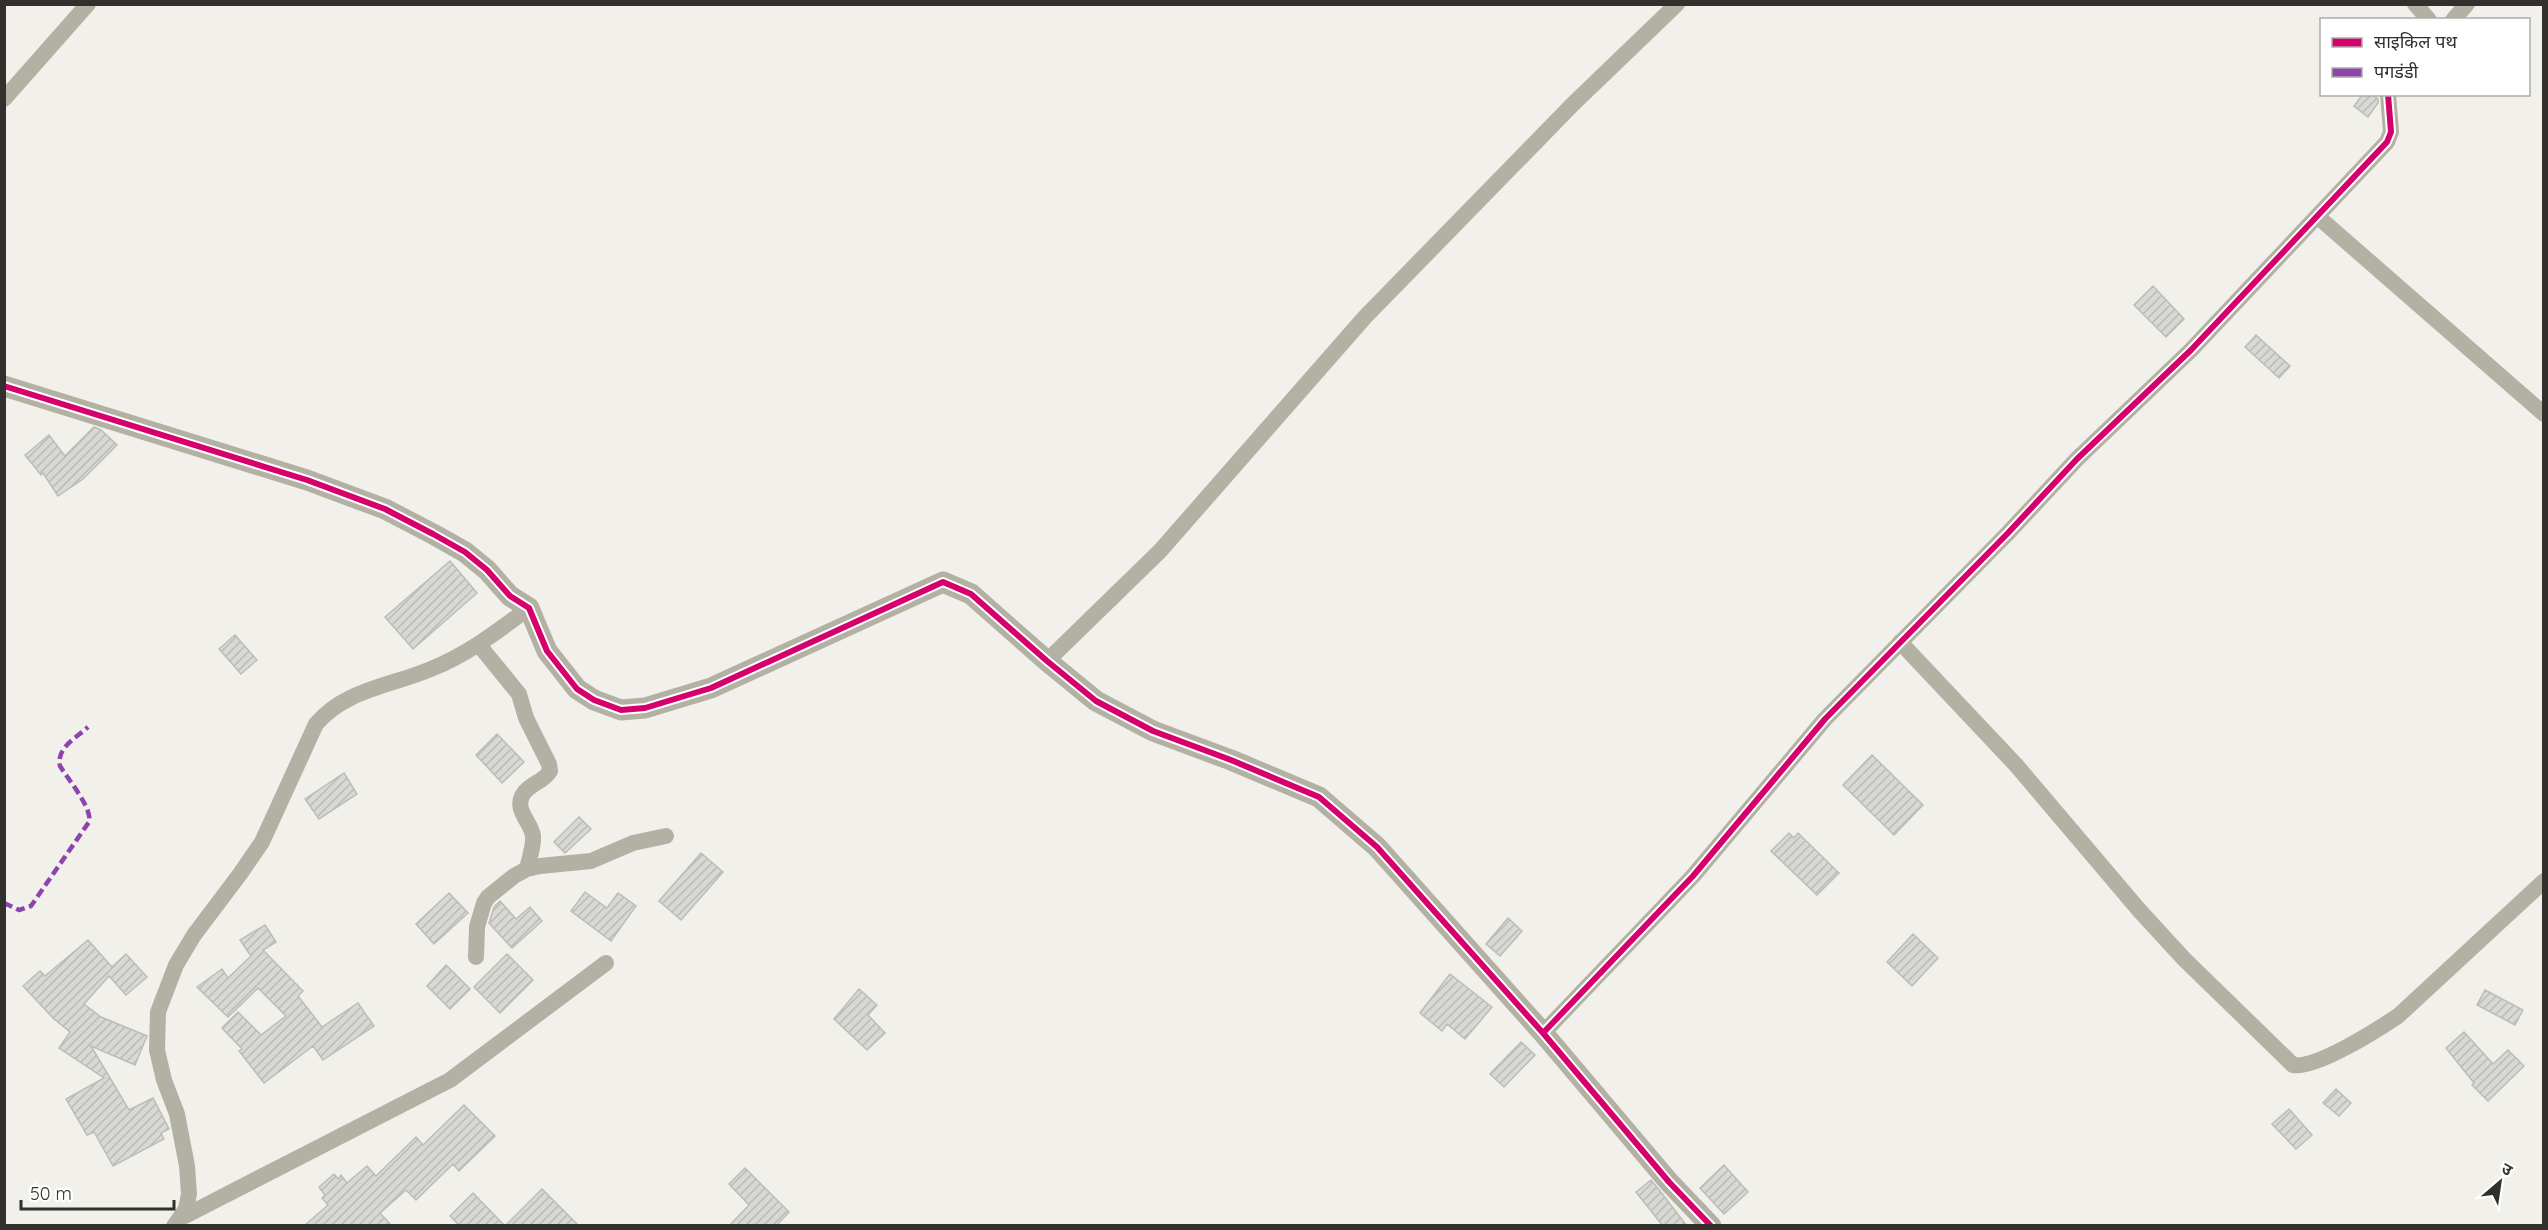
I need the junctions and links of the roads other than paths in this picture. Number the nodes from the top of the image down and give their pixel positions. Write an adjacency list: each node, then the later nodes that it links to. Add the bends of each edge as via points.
1 (88, 4): 8 (street)
2 (1677, 4): 15 (street, via 1557,120 1365,317 1160,551)
3 (2415, 4): 5 (street)
4 (2467, 4): 6 (street)
5 (2427, 18)
6 (2455, 18)
7 (2388, 96): 9 (street, via 2391,132 2387,142)
8 (4, 99)
9 (2317, 216): 11 (street); 13 (street, via 2191,350 2077,459)
10 (4, 386): 12 (street, via 307,480 385,509 465,552 510,596)
11 (2544, 414)
12 (529, 608): 14 (street); 15 (street, via 547,651 577,689 621,710 645,708 711,688 943,582 971,594)
13 (1900, 642): 18 (street, via 2016,765 2184,959 2293,1065 2308,1065 2371,1034 2397,1016); 21 (street, via 1825,719 1693,876)
14 (478, 645): 17 (street, via 519,694 526,718 549,764 548,775 530,786 520,802 533,834); 22 (street, via 431,669 329,709 316,724 262,842 176,965 156,1023 157,1050 177,1114 187,1166 189,1194)
15 (1047, 661): 21 (street, via 1096,701 1153,731 1319,797 1377,846)
16 (666, 836): 17 (street, via 633,843 591,861)
17 (527, 869): 19 (street, via 484,903 477,927)
18 (2544, 881)
19 (476, 957)
20 (606, 963): 22 (street, via 450,1080)
21 (1543, 1033): 23 (street)
22 (178, 1222)
23 (1711, 1226)

